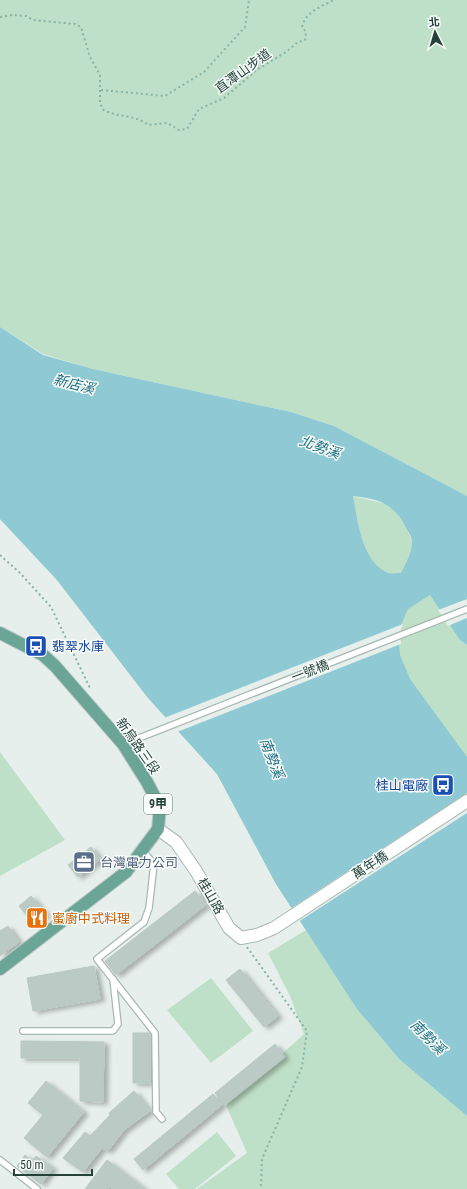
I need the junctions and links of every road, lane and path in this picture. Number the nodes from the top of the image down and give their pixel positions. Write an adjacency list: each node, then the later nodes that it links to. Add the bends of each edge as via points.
1 (249, 0): 4 (path, via 245,26 204,72 165,96)
2 (334, 0): 4 (path, 直潭山步道, via 315,9 303,21 305,40 258,69 224,98 199,109 187,129 179,130 167,123 148,125 141,119 111,115 102,109)
3 (0, 17): 4 (path, 直潭山步道, via 26,16 33,20 75,24 81,27 90,57 100,75)
4 (101, 90)
5 (0, 555): 8 (path, via 51,607)
6 (467, 609): 9 (lane, 一號橋)
7 (0, 633): 9 (main road, 新烏路三段 / 9甲, via 42,655 55,666)
8 (91, 690)
9 (123, 744): 11 (main road, 新烏路三段 / 9甲, via 160,807)
10 (467, 801): 13 (street, 萬年橋, via 274,928)
11 (158, 829): 12 (main road, 新烏路三段 / 9甲); 13 (street, 桂山路, via 176,842 200,877 229,928)
12 (143, 851): 14 (main road, 新烏路三段 / 9甲, via 126,872); 15 (lane, via 154,864 149,908 144,922 97,960)
13 (241, 938): 20 (path, via 307,1031 302,1067 262,1159)
14 (0, 969)
15 (112, 979): 16 (lane, via 118,1024 113,1031); 17 (lane, via 154,1033 156,1112)
16 (23, 1031)
17 (162, 1119)
18 (0, 1160): 19 (lane)
19 (37, 1189)
20 (261, 1189)

